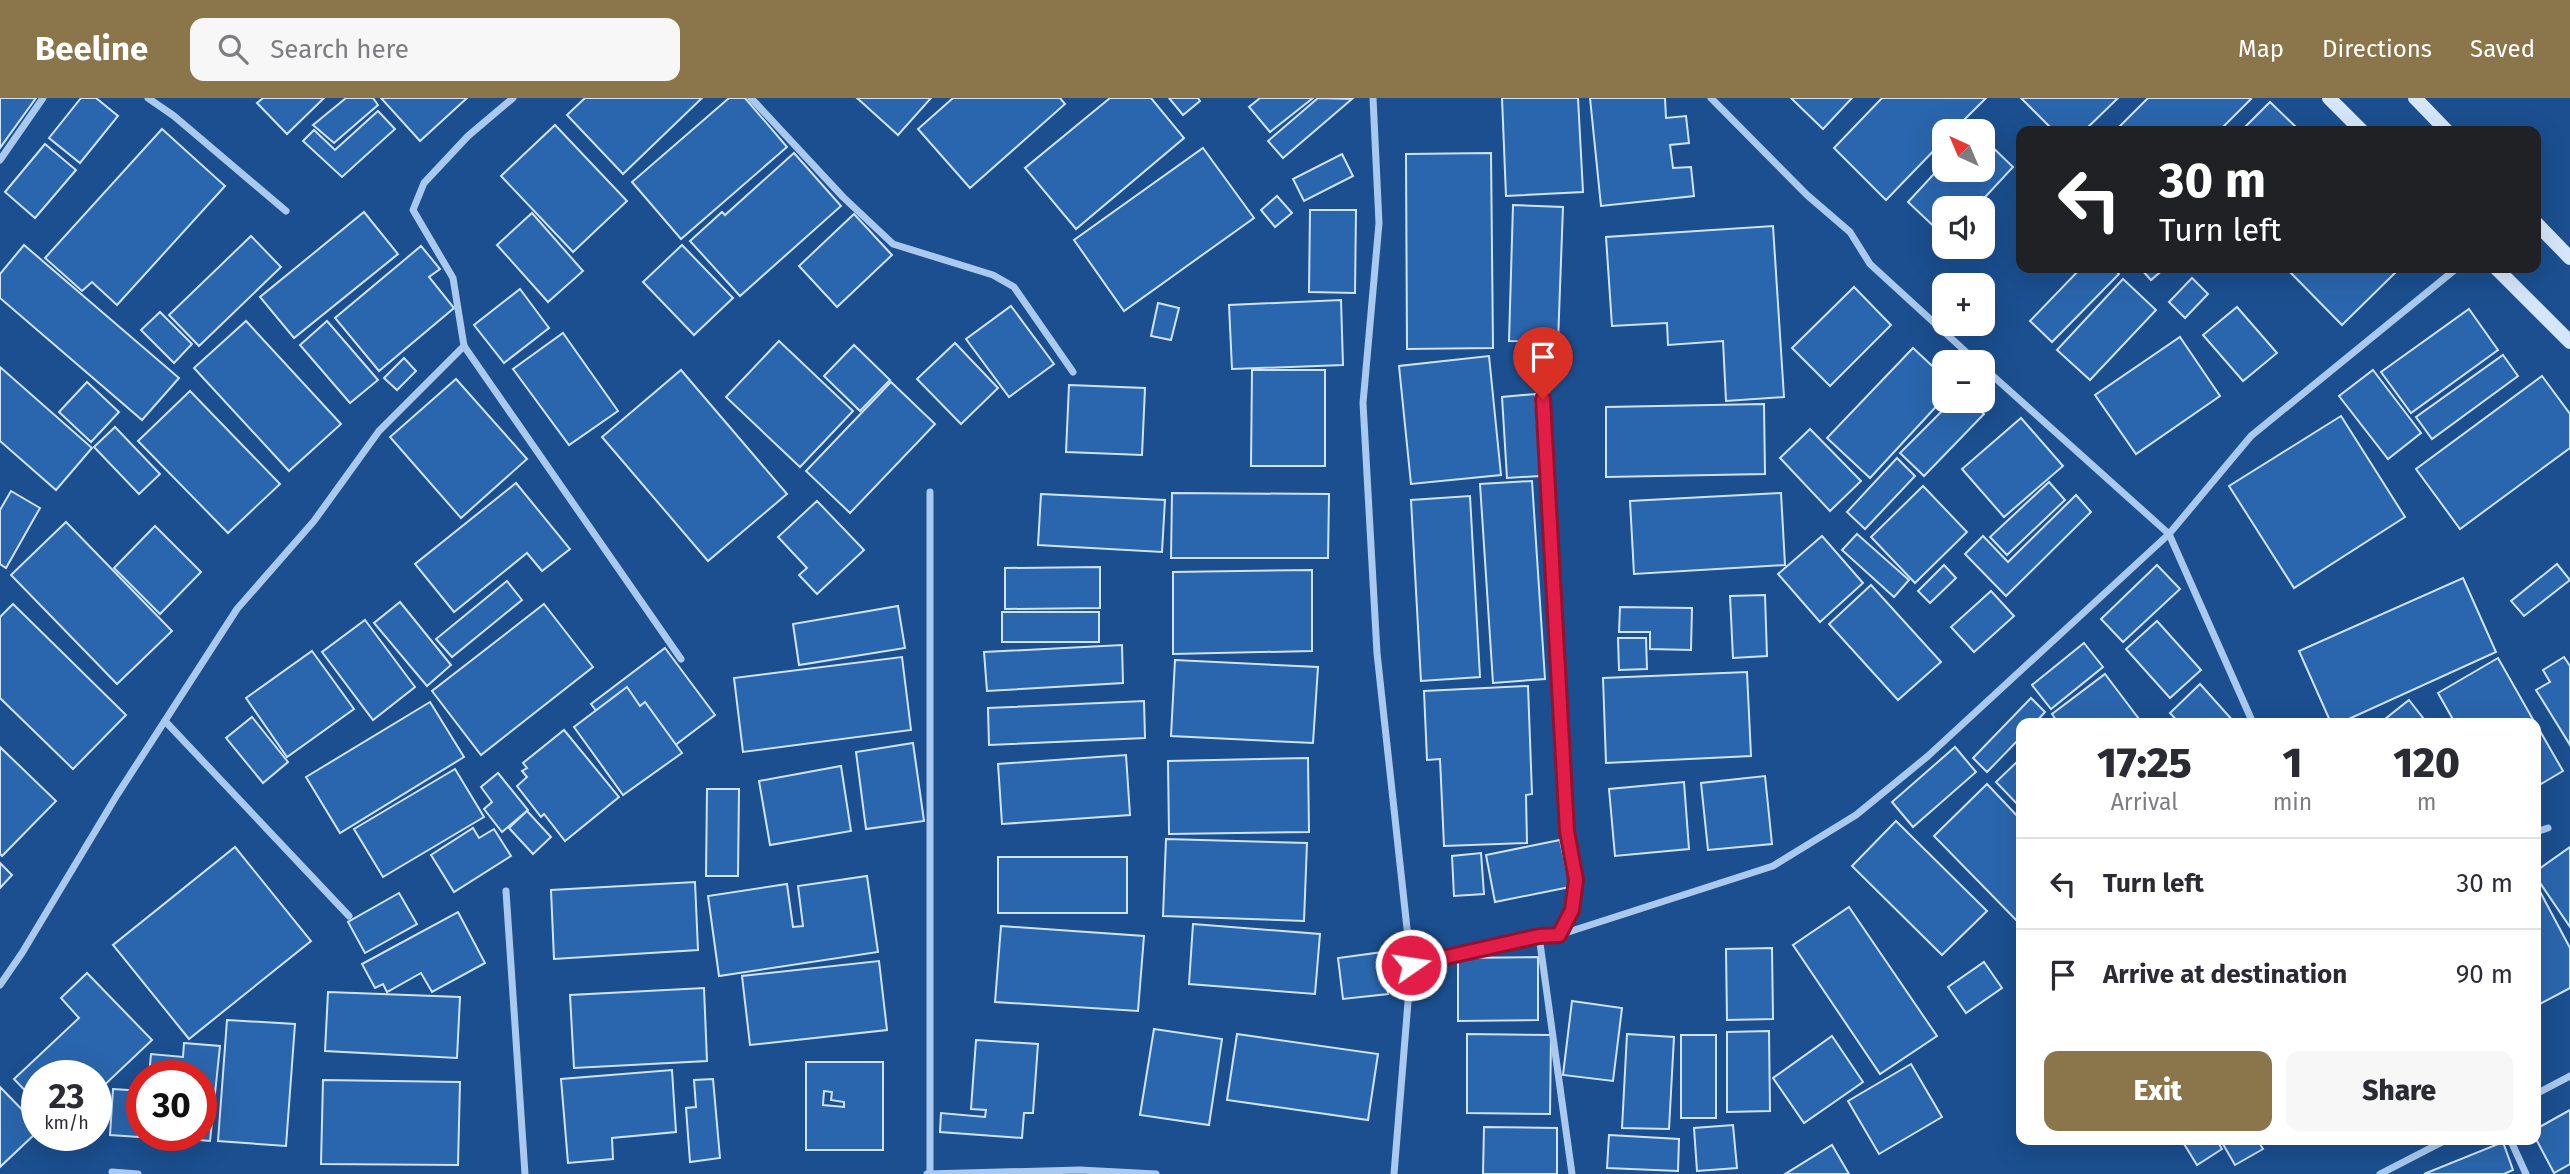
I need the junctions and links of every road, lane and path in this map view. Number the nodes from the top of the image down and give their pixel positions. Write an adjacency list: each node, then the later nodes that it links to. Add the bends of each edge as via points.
1 (43, 98): 11 (street)
2 (148, 98): 12 (street)
3 (513, 98): 18 (street, via 468,136 424,183 413,210 453,278)
4 (751, 98): 20 (street, via 892,244 993,275 1014,287)
5 (1373, 98): 34 (street, via 1379,223 1363,403 1377,653)
6 (1711, 98): 19 (street, via 1850,232 1870,264)
7 (2329, 98): 9 (main road)
8 (2415, 98): 10 (main road)
9 (2357, 126)
10 (2442, 126)
11 (0, 160)
12 (286, 211)
13 (2541, 228): 14 (main road)
14 (2570, 258)
15 (2451, 273): 24 (street, via 2251,436)
16 (2501, 273): 17 (main road)
17 (2570, 342)
18 (464, 346): 25 (street); 27 (street, via 379,431 314,521 237,609)
19 (1964, 350)
20 (1073, 372)
21 (1542, 372): 32 (street, via 1567,831 1576,880 1572,910)
22 (1995, 378): 24 (street)
23 (930, 492): 43 (street)
24 (2169, 534): 26 (street); 32 (street, via 1928,756 1856,815 1773,866)
25 (681, 659)
26 (2251, 718)
27 (165, 720): 31 (street); 35 (street)
28 (2548, 828): 29 (street)
29 (2541, 830)
30 (506, 891): 42 (street)
31 (349, 916)
32 (1559, 935): 33 (street)
33 (1539, 936): 34 (street); 46 (street)
34 (1411, 965): 45 (street)
35 (0, 985)
36 (2570, 1076): 37 (street)
37 (2541, 1091)
38 (2436, 1145): 47 (street)
39 (2513, 1145): 48 (street)
40 (112, 1172): 41 (street)
41 (138, 1174)
42 (525, 1174)
43 (929, 1174): 44 (street, via 1080,1170)
44 (1156, 1174)
45 (1394, 1174)
46 (1572, 1174)
47 (2380, 1174)
48 (2526, 1174)

